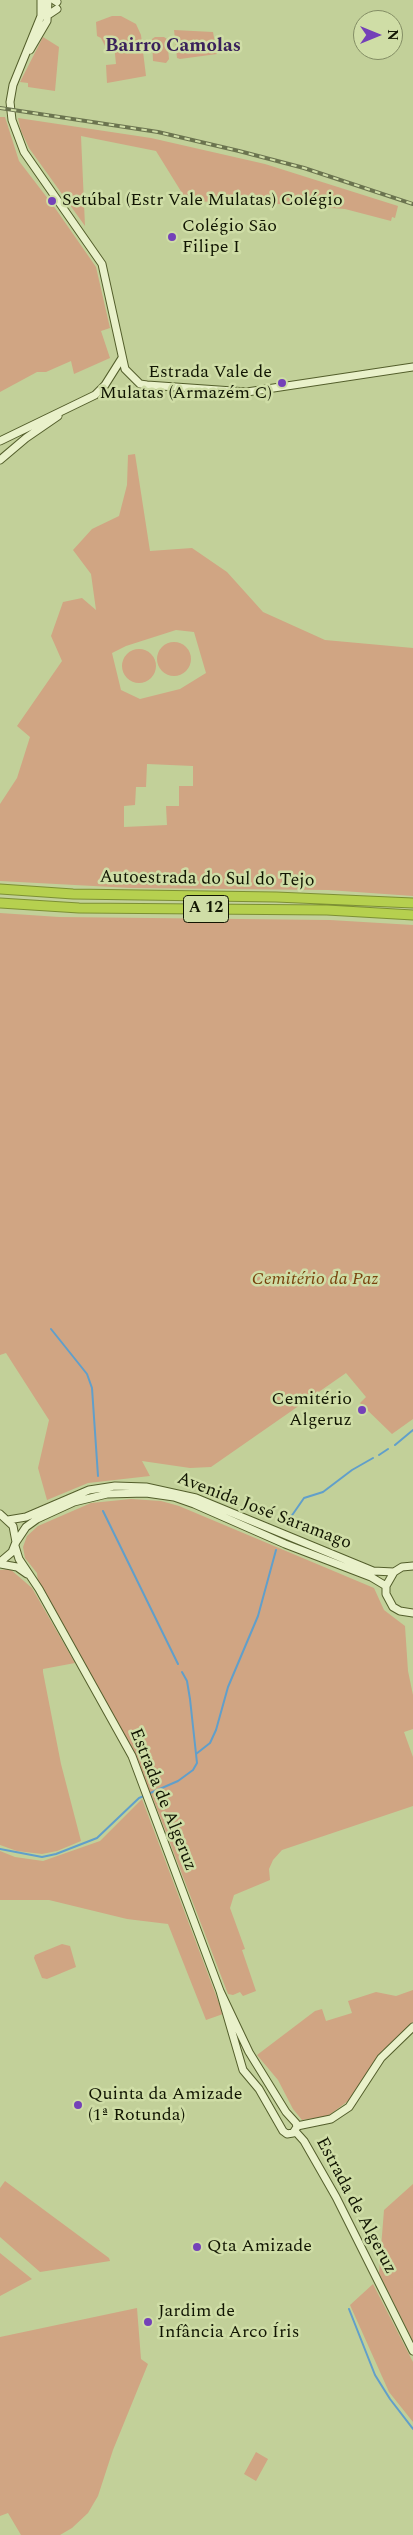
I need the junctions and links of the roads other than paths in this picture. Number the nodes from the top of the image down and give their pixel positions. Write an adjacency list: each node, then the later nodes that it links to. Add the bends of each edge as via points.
1 (45, 3): 3 (main road); 4 (main road)
2 (56, 4): 3 (main road)
3 (48, 15): 4 (main road, via 40,35)
4 (20, 66): 5 (main road, via 12,85 10,102 17,137 104,270)
5 (122, 358): 6 (main road, via 125,370 140,384 247,392); 7 (main road, via 95,395)
6 (413, 367)
7 (60, 414): 8 (main road); 9 (main road)
8 (0, 441)
9 (0, 460)
10 (0, 888): 12 (highway, Autoestrada do Sul do Tejo / A 12, via 67,894 268,896)
11 (0, 903): 13 (highway, Autoestrada do Sul do Tejo / A 12, via 79,908 327,910)
12 (413, 903)
13 (413, 915)
14 (0, 1514): 15 (main road)
15 (8, 1520): 16 (main road, Estrada de Algeruz, via 16,1534); 19 (main road, Avenida José Saramago, via 26,1517 89,1490 146,1486 196,1498 373,1571)
16 (16, 1544): 17 (main road); 20 (main road, Estrada de Algeruz, via 19,1559); 21 (main road, Avenida José Saramago, via 26,1527 74,1502 108,1494 146,1493 194,1504)
17 (0, 1563): 20 (main road, via 17,1567)
18 (413, 1566): 19 (main road, Avenida José Saramago)
19 (394, 1572): 21 (main road)
20 (31, 1576): 23 (main road, Estrada de Algeruz, via 130,1752)
21 (386, 1586): 22 (main road, via 386,1594 393,1607)
22 (413, 1613)
23 (220, 1991): 25 (main road, Estrada de Algeruz); 26 (main road, Estrada de Algeruz)
24 (413, 2028): 29 (main road, via 381,2058 349,2107 331,2119)
25 (256, 2065): 26 (main road, via 253,2073); 26 (main road, via 252,2060 246,2061); 27 (main road, Estrada de Algeruz)
26 (245, 2071): 28 (main road, Estrada de Algeruz)
27 (291, 2119): 28 (main road, via 282,2122); 29 (main road, Estrada de Algeruz)
28 (282, 2129): 29 (main road, Estrada de Algeruz, via 287,2134)
29 (296, 2129): 30 (main road, Estrada de Algeruz, via 336,2197)
30 (413, 2351)

